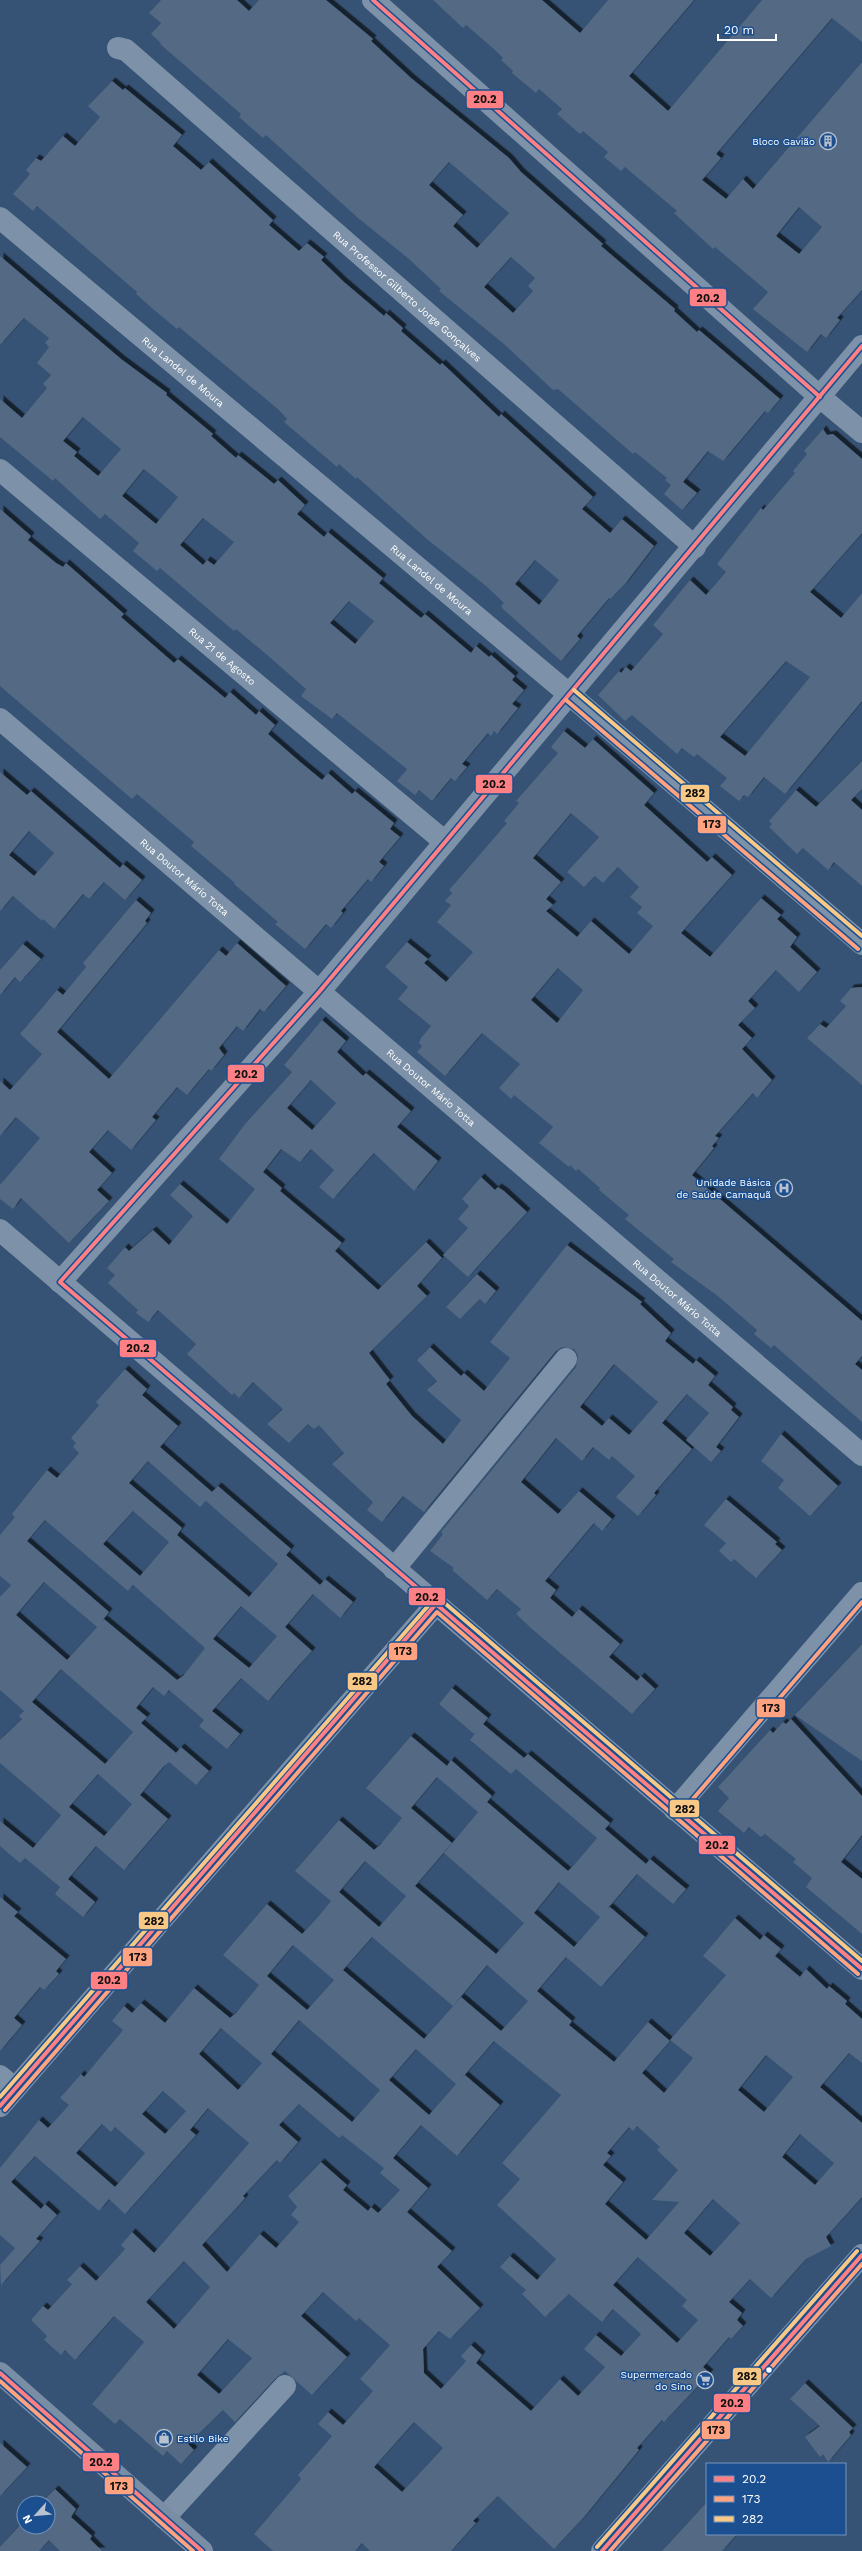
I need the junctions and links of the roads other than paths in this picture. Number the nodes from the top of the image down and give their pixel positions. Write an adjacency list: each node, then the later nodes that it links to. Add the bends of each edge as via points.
1 (374, 0): 5 (street)
2 (118, 48): 8 (street, Rua Professor Gilberto Jorge Gonçalves, via 126,50)
3 (0, 218): 9 (street, Rua Landel de Moura)
4 (862, 346): 5 (street)
5 (820, 397): 6 (street); 8 (street)
6 (862, 432)
7 (0, 470): 11 (street, Rua 21 de Agosto)
8 (695, 546): 9 (street)
9 (570, 695): 11 (street); 12 (street, Rua Landel de Moura)
10 (0, 719): 13 (street, Rua Doutor Mário Totta)
11 (445, 842): 13 (street)
12 (862, 944)
13 (319, 992): 15 (street); 17 (street, Rua Doutor Mário Totta)
14 (0, 1230): 15 (street)
15 (60, 1282): 18 (street)
16 (566, 1360): 18 (street)
17 (862, 1455)
18 (394, 1569): 20 (street)
19 (862, 1593): 21 (street)
20 (436, 1604): 21 (street); 23 (street)
21 (675, 1810): 22 (street)
22 (862, 1969)
23 (7, 2082): 24 (street)
24 (0, 2106)
25 (862, 2256): 30 (street)
26 (0, 2372): 28 (main road)
27 (284, 2386): 28 (street)
28 (164, 2518): 29 (main road)
29 (202, 2551)
30 (602, 2551)

